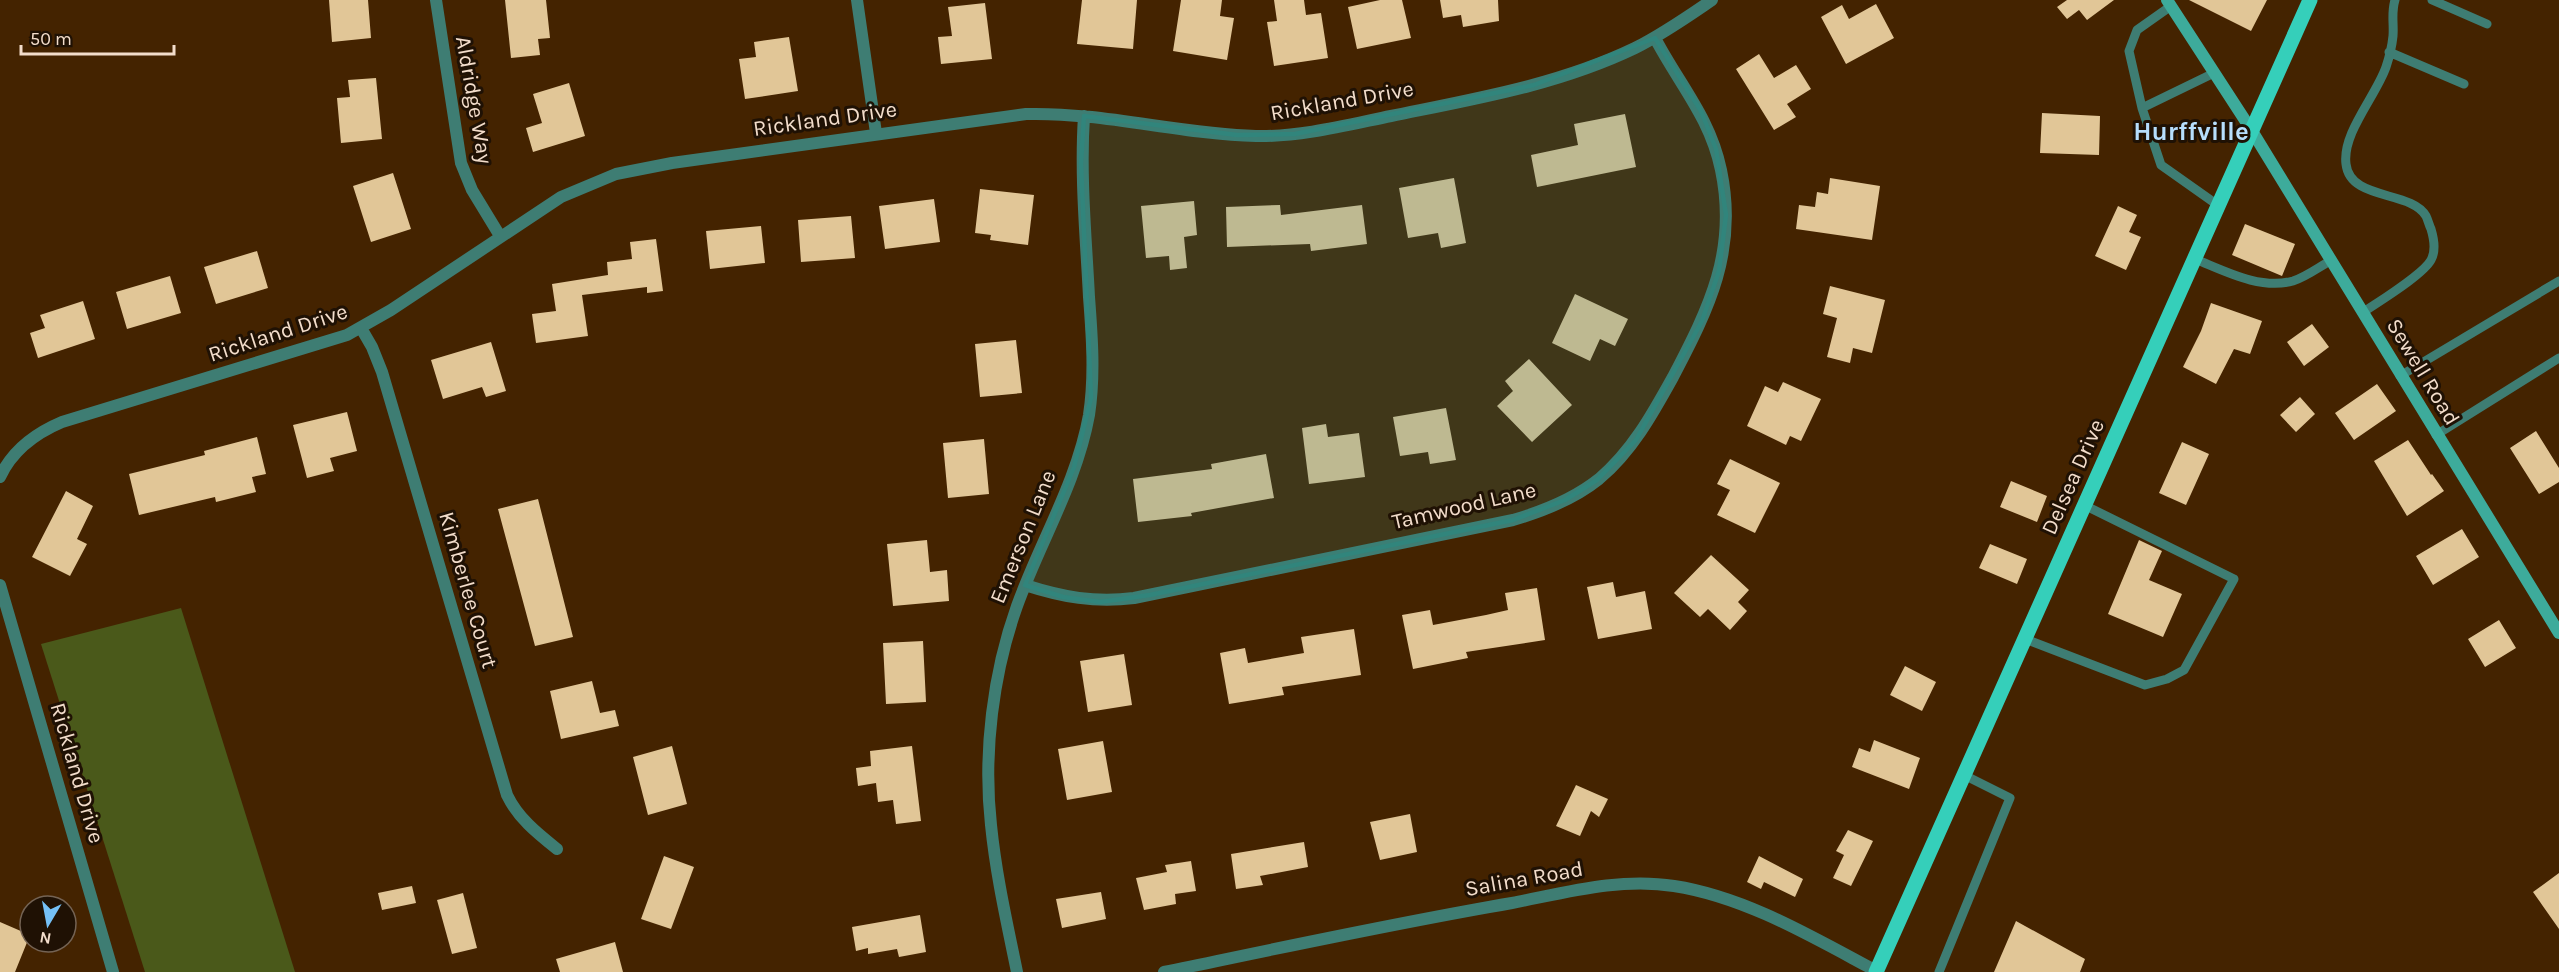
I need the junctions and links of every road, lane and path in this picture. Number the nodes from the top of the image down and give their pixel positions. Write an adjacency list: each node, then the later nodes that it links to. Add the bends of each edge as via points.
1 (436, 0): 18 (street, Aldridge Way, via 461,163 472,190)
2 (857, 0): 16 (street)
3 (1712, 0): 9 (street, Rickland Drive)
4 (2310, 0): 15 (main road, Delsea Drive)
5 (2395, 0): 10 (lane)
6 (2432, 0): 8 (lane)
7 (2169, 3): 11 (main road, Sewell Road); 13 (lane, via 2137,30 2129,51)
8 (2487, 24)
9 (1654, 38): 14 (street, Rickland Drive, via 1592,66 1534,85 1295,134 1256,136); 30 (street, Tamwood Lane, via 1696,103 1712,136 1724,189 1725,238 1714,292 1654,412 1636,440 1597,480 1565,501 1513,520 1134,598 1081,600)
10 (2389, 52): 12 (lane); 22 (lane, via 2385,69 2349,141 2346,163 2349,176 2370,191 2407,201 2426,214 2434,250 2430,262 2415,276)
11 (2214, 73): 13 (lane); 15 (main road, Sewell Road)
12 (2464, 84)
13 (2142, 108): 17 (lane, via 2161,165)
14 (1084, 116): 16 (street, Rickland Drive, via 1014,114); 30 (street, Emerson Lane, via 1082,163 1093,354 1089,414 1074,467)
15 (2252, 131): 17 (main road, Delsea Drive); 20 (main road, Sewell Road)
16 (876, 133): 18 (street, Rickland Drive, via 623,172 561,197)
17 (2218, 206): 19 (main road, Delsea Drive)
18 (500, 236): 23 (street, Rickland Drive)
19 (2195, 259): 20 (lane, via 2236,276 2276,283 2295,280); 28 (main road, Delsea Drive)
20 (2330, 261): 22 (main road, Sewell Road)
21 (2559, 281): 25 (lane)
22 (2362, 313): 25 (main road, Sewell Road)
23 (362, 328): 27 (street, Rickland Drive, via 327,343 62,422 38,434 17,452); 34 (street, Kimberlee Court, via 382,372 507,795 517,814)
24 (2559, 358): 26 (lane)
25 (2400, 376): 26 (main road, Sewell Road)
26 (2436, 435): 31 (main road, Sewell Road)
27 (0, 477)
28 (2084, 505): 32 (main road, Delsea Drive); 32 (lane, via 2234,579 2184,670 2167,679 2145,685)
29 (0, 585): 35 (street, Rickland Drive)
30 (1025, 585): 36 (street, Emerson Lane, via 997,686 989,784 998,882)
31 (2559, 633)
32 (2025, 639): 33 (main road, Delsea Drive)
33 (1964, 775): 38 (main road, Delsea Drive); 39 (lane, via 2010,798)
34 (557, 849)
35 (113, 972)
36 (1017, 972)
37 (1164, 972): 38 (street, Salina Road, via 1418,919 1640,883 1682,887 1735,902)
38 (1877, 972)
39 (1939, 972)

